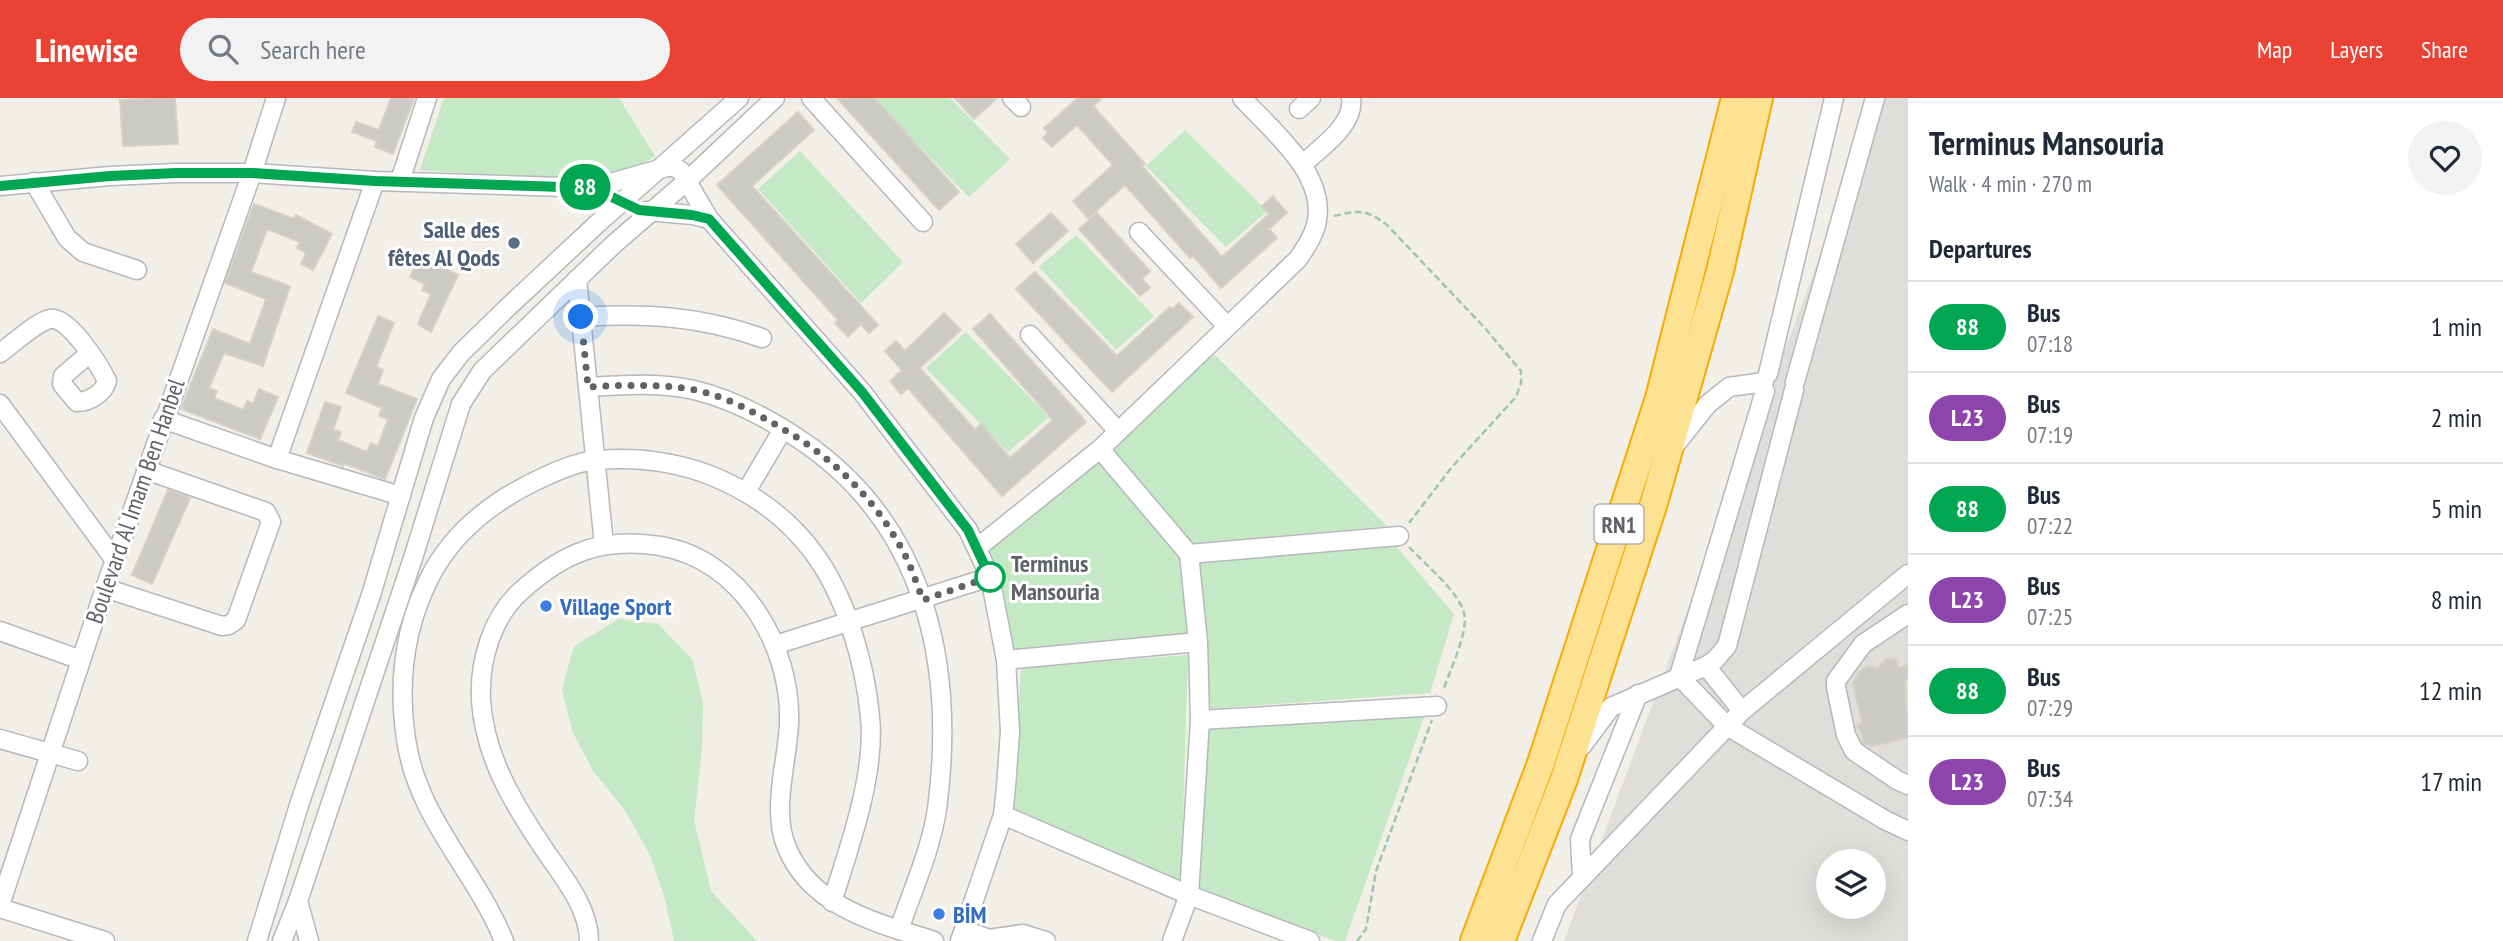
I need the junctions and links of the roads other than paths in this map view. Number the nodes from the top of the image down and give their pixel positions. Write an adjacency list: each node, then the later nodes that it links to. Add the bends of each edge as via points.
1 (276, 98): 14 (street, Boulevard Al Imam Ben Hanbel)
2 (427, 98): 16 (street)
3 (739, 98): 13 (street)
4 (775, 98): 17 (street)
5 (811, 98): 24 (street)
6 (1242, 98): 12 (street)
7 (1352, 98): 12 (street, via 1344,124)
8 (1735, 98): 96 (highway, RN1, via 1660,398 1541,763)
9 (1759, 98): 43 (highway, RN1, via 1720,271)
10 (1834, 98): 34 (street)
11 (1875, 98): 35 (street)
12 (1303, 164): 29 (street, via 1317,193 1318,220 1310,241 1298,259)
13 (658, 170): 17 (street, via 679,169); 20 (street); 21 (street)
14 (252, 173): 15 (street); 18 (street); 38 (street, Boulevard Al Imam Ben Hanbel)
15 (375, 181): 16 (street); 42 (street)
16 (400, 181): 20 (street)
17 (687, 181): 22 (street); 23 (street)
18 (34, 182): 19 (street); 26 (street, via 67,239 83,252)
19 (0, 186)
20 (593, 188): 21 (street)
21 (621, 203): 22 (street); 47 (street, via 461,353 441,379)
22 (651, 211): 23 (street); 27 (street)
23 (709, 219): 50 (street, via 862,392)
24 (923, 222)
25 (1139, 232): 29 (street)
26 (136, 270)
27 (577, 279): 28 (street); 80 (street, via 482,371 461,404)
28 (581, 317): 31 (street, via 683,317); 36 (street)
29 (1227, 326): 40 (street)
30 (1030, 335): 40 (street)
31 (762, 338)
32 (0, 353): 33 (street, via 47,319 57,318)
33 (90, 354)
34 (1766, 382): 35 (street, via 1771,397 1780,400 1788,397); 43 (street, via 1730,387 1719,395); 65 (street)
35 (1794, 386): 64 (street, via 1727,646)
36 (588, 387): 39 (street, via 632,384 692,390 726,399); 44 (street)
37 (0, 404): 52 (street)
38 (163, 419): 42 (street); 45 (street, Boulevard Al Imam Ben Hanbel)
39 (783, 429): 46 (street); 56 (street, via 817,451 866,497 906,556)
40 (1118, 431): 41 (street)
41 (1100, 449): 50 (street); 51 (street)
42 (277, 458): 47 (street)
43 (1666, 459): 74 (highway, RN1)
44 (595, 460): 46 (street, via 667,463); 49 (street); 90 (street, via 520,488 467,527 428,580 403,667 406,743 426,806 495,917)
45 (146, 470): 52 (street, Boulevard Al Imam Ben Hanbel); 55 (street, via 266,512 271,522 267,534 236,620 229,625)
46 (746, 492): 58 (street, via 779,516 812,550 831,579)
47 (401, 496): 87 (street)
48 (1399, 536): 51 (street)
49 (604, 545): 61 (street, via 631,541 698,556 737,585 757,610); 91 (street, via 563,558 511,600 494,628 484,660 481,700 499,772 513,802 582,908)
50 (977, 548): 54 (street)
51 (1189, 554): 60 (street)
52 (114, 559): 55 (street, Boulevard Al Imam Ben Hanbel)
53 (1908, 574): 68 (street)
54 (990, 577): 56 (street); 63 (street)
55 (105, 588): 62 (street, Boulevard Al Imam Ben Hanbel)
56 (923, 600): 58 (street); 83 (street, via 939,671 940,771 934,822)
57 (1908, 614): 75 (street, via 1863,644 1836,687 1854,751)
58 (849, 622): 61 (street); 81 (street, via 870,718 870,744 857,820)
59 (0, 631): 62 (street)
60 (1198, 642): 63 (street); 69 (street)
61 (775, 645): 81 (street, via 789,720 780,825 794,862)
62 (81, 660): 72 (street, Boulevard Al Imam Ben Hanbel)
63 (1006, 660): 76 (street, via 1010,731)
64 (1706, 667): 65 (street); 68 (street)
65 (1679, 676): 66 (street); 70 (street)
66 (1638, 694): 74 (street, via 1611,707); 78 (street, via 1580,839)
67 (1437, 706): 69 (street)
68 (1742, 711): 70 (street)
69 (1200, 720): 79 (street)
70 (1727, 726): 77 (street); 78 (street)
71 (0, 739): 72 (street)
72 (51, 754): 73 (street); 82 (street, Boulevard Al Imam Ben Hanbel)
73 (78, 761)
74 (1567, 769): 97 (highway, RN1)
75 (1908, 785)
76 (1003, 815): 79 (street); 84 (street)
77 (1908, 831)
78 (1582, 878): 98 (street, via 1557,904)
79 (1189, 895): 94 (street); 95 (street)
80 (298, 901): 88 (street); 89 (street)
81 (832, 902): 83 (street, via 856,916)
82 (0, 907): 86 (street)
83 (899, 930): 92 (street)
84 (962, 936): 85 (street)
85 (989, 940): 93 (street, via 1023,934)
86 (105, 941)
87 (257, 941)
88 (282, 941)
89 (309, 941)
90 (504, 941)
91 (589, 941)
92 (934, 941)
93 (1046, 941)
94 (1172, 941)
95 (1310, 941)
96 (1474, 941)
97 (1502, 941)
98 (1542, 941)

